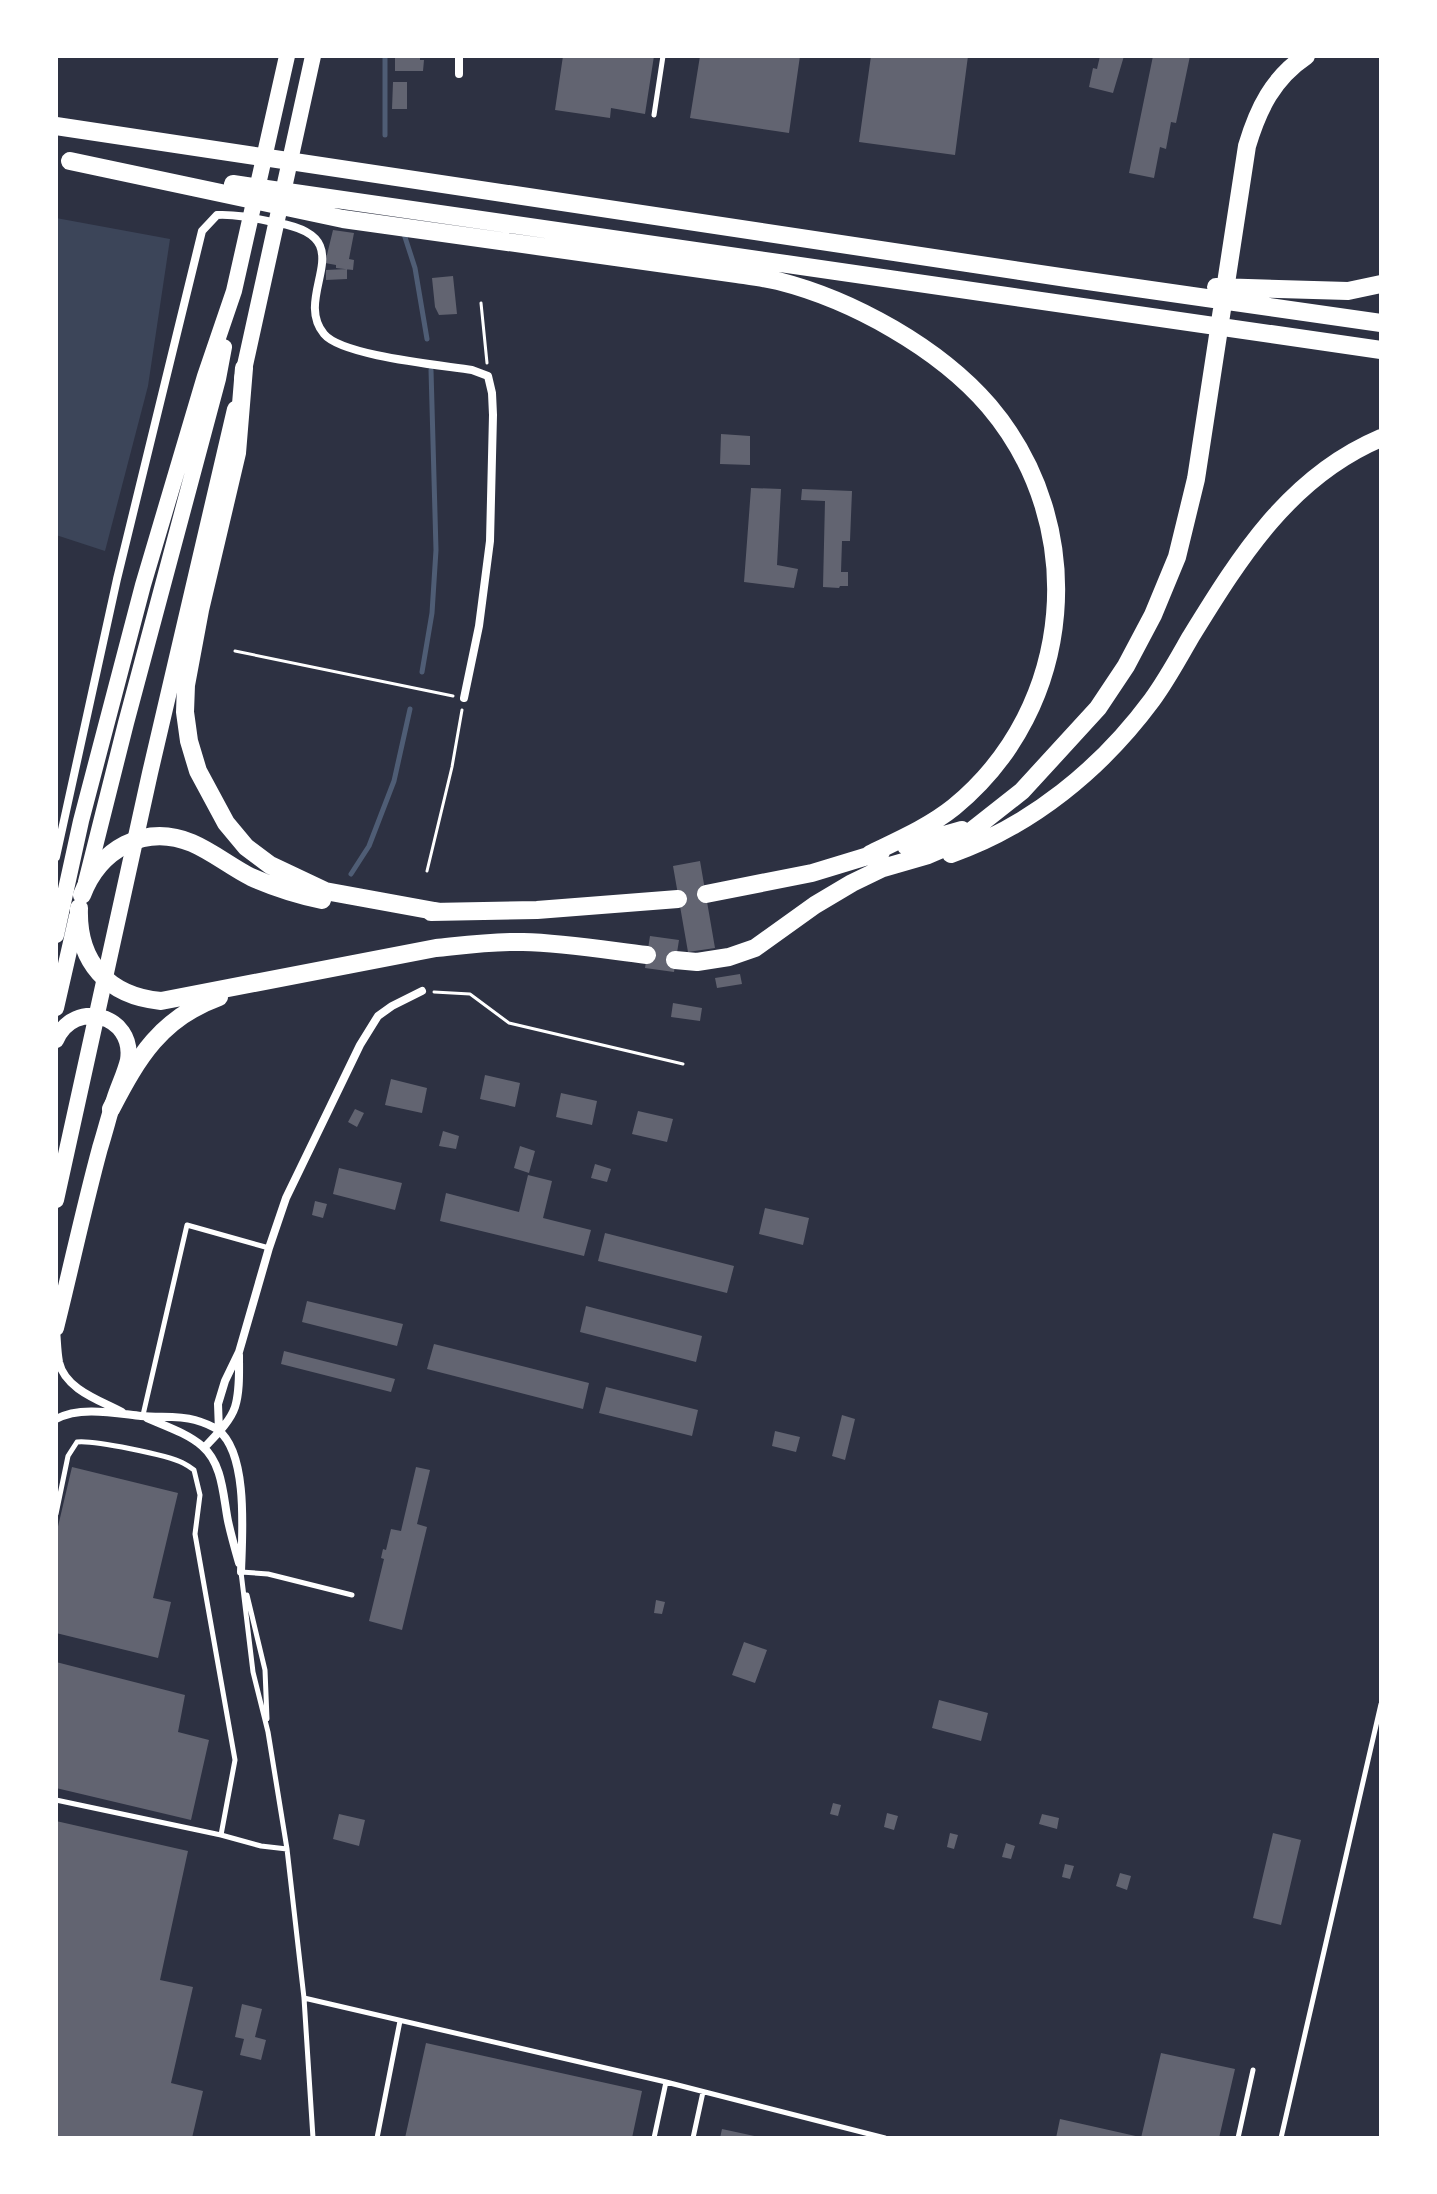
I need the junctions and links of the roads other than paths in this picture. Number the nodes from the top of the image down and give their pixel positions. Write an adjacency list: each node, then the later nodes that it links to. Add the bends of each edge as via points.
1 (287, 56): 12 (main road)
2 (313, 56): 15 (main road)
3 (459, 56): 6 (street)
4 (663, 56): 7 (lane)
5 (1306, 56): 18 (highway, via 1261,104 1247,146 1196,479 1177,557 1153,615 1098,708 1022,791)
6 (459, 74)
7 (654, 115)
8 (56, 126): 10 (highway)
9 (63, 160): 14 (highway); 19 (highway, via 343,219 777,281 869,317 958,376 1012,437 1044,505 1057,604 1051,652 1028,714 988,773 937,820)
10 (1067, 278): 11 (highway, via 1348,291); 13 (highway)
11 (1381, 284)
12 (234, 291): 24 (main road, via 218,379); 26 (main road, via 143,585)
13 (1381, 323)
14 (1381, 350)
15 (244, 368): 25 (highway, via 237,453 186,685 189,741 198,771 226,823 270,865 325,891); 34 (main road)
16 (1381, 438): 21 (highway, via 1339,460 1280,509 1249,546 1153,699 1066,789 975,846)
17 (464, 698): 20 (street, via 490,541 493,415 488,376 352,350 325,337 317,323 322,251 316,237 298,226 217,215 202,231)
18 (980, 825): 19 (highway); 21 (highway, via 956,843)
19 (870, 854): 22 (highway, via 812,873)
20 (56, 857)
21 (852, 883): 28 (highway, via 755,948 697,962)
22 (706, 894)
23 (678, 899): 25 (highway)
24 (80, 902): 25 (highway, via 92,873 108,855 157,836 192,843 255,879 317,899 363,909); 29 (highway, via 80,937 87,955 108,982 132,996 161,1001); 31 (main road)
25 (440, 912)
26 (56, 935)
27 (647, 955): 29 (highway, via 523,942 481,943)
28 (675, 960)
29 (271, 979): 33 (highway, via 183,1014 143,1052)
30 (422, 991): 35 (street, via 378,1016 360,1045 286,1198)
31 (56, 1008)
32 (56, 1040): 33 (main road, via 80,1017 100,1016 118,1028 128,1058)
33 (111, 1109): 36 (main road)
34 (56, 1200)
35 (269, 1248): 37 (street); 39 (lane, via 187,1225)
36 (56, 1329): 38 (street, via 59,1364 66,1378)
37 (239, 1352): 41 (street, via 218,1404); 41 (street, via 234,1409)
38 (126, 1414): 39 (street); 40 (street, via 76,1412)
39 (143, 1416): 41 (street, via 197,1420); 42 (street)
40 (56, 1419)
41 (219, 1431): 42 (street); 44 (street, via 232,1449 237,1470)
42 (204, 1448): 44 (street, via 221,1481)
43 (56, 1514): 49 (lane, via 68,1456 77,1442 181,1461 194,1470 200,1495 195,1534 235,1760)
44 (241, 1572): 45 (lane); 47 (lane, via 253,1672); 47 (lane, via 265,1670)
45 (352, 1595)
46 (1381, 1704): 62 (lane)
47 (268, 1732): 50 (lane)
48 (56, 1800): 49 (lane)
49 (221, 1835): 50 (lane)
50 (287, 1849): 51 (lane)
51 (304, 1998): 52 (lane); 56 (lane)
52 (400, 2021): 54 (lane); 57 (lane)
53 (1253, 2070): 61 (lane)
54 (666, 2082): 55 (lane); 58 (lane)
55 (703, 2092): 59 (lane); 60 (lane)
56 (313, 2138)
57 (377, 2138)
58 (654, 2138)
59 (693, 2138)
60 (885, 2138)
61 (1238, 2138)
62 (1281, 2138)

